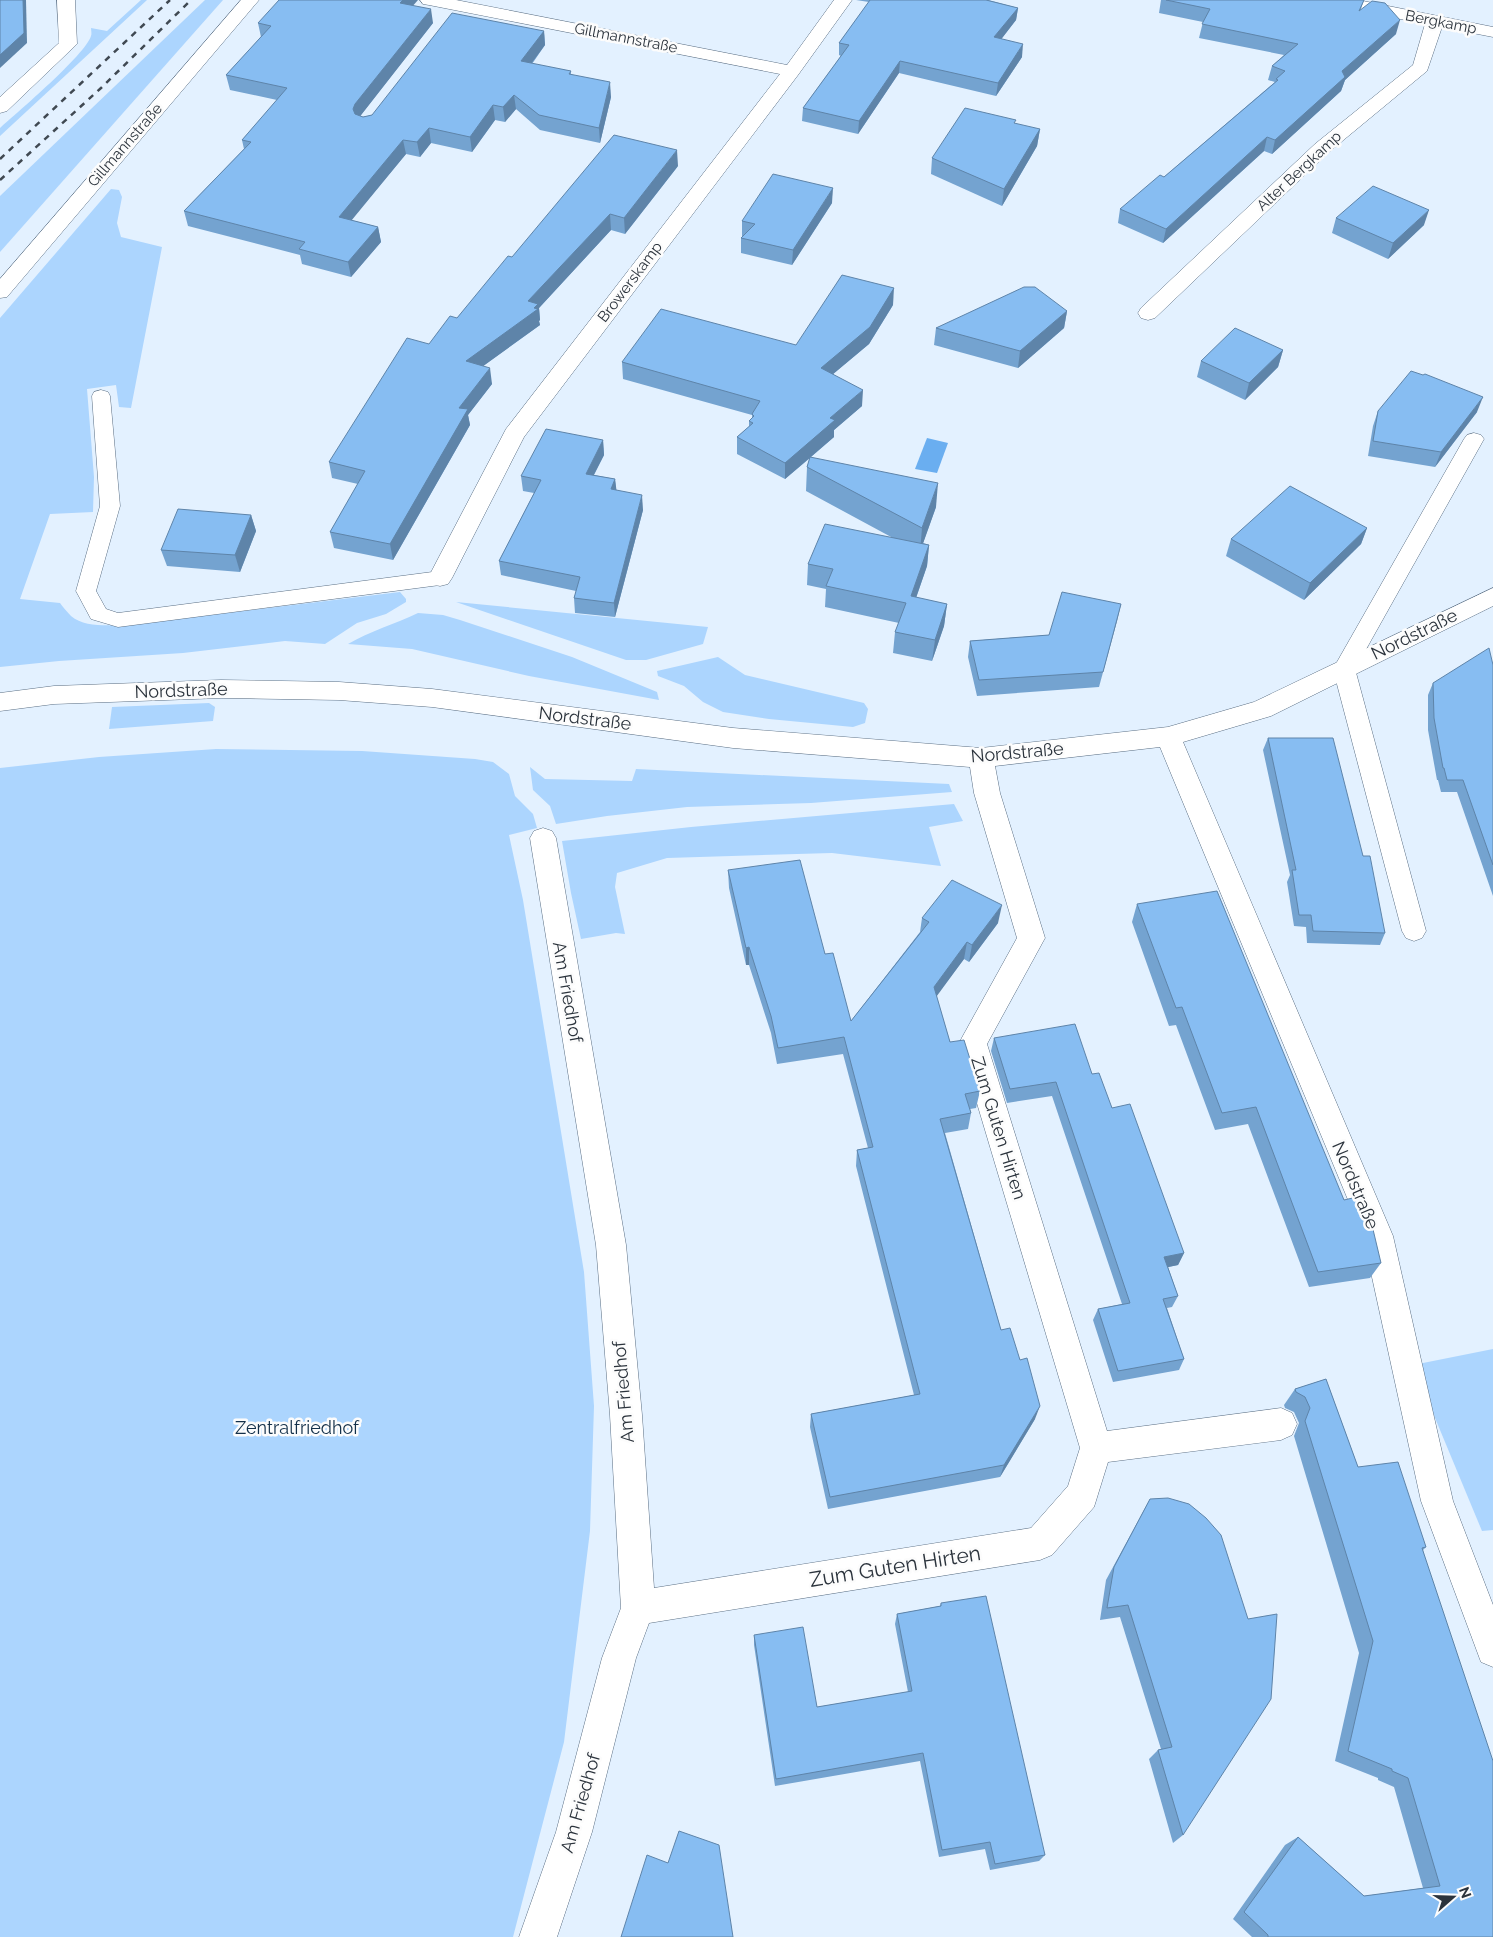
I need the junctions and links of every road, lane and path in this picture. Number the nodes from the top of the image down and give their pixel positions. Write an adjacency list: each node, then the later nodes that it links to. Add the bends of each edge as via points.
1 (66, 0): 12 (street, via 68,44)
2 (250, 0): 13 (street, Gillmannstraße)
3 (429, 0): 6 (street, Gillmannstraße)
4 (843, 0): 11 (street, Browerskamp)
5 (1331, 0): 7 (street, Bergkamp)
6 (461, 2): 8 (street); 11 (street, Gillmannstraße)
7 (1359, 2): 9 (street, Bergkamp)
8 (448, 20)
9 (1434, 22): 10 (street, Bergkamp); 14 (street, Alter Bergkamp, via 1420,67 1322,148)
10 (1493, 32)
11 (792, 71): 17 (street, Browerskamp, via 514,434)
12 (0, 107)
13 (0, 292)
14 (1148, 313)
15 (101, 396): 17 (lane, via 110,506 86,591 98,614 118,620)
16 (1474, 439): 19 (lane)
17 (440, 578)
18 (1493, 596): 19 (street, Nordstraße)
19 (1344, 669): 21 (street, Nordstraße, via 1262,709); 24 (lane)
20 (0, 702): 22 (street, Nordstraße, via 54,694 211,689 339,691 432,698 733,738)
21 (1168, 737): 22 (street, Nordstraße); 28 (street, Nordstraße, via 1378,1236 1437,1500)
22 (981, 758): 26 (street, Zum Guten Hirten, via 987,793 1031,938 973,1043)
23 (543, 838): 27 (street, Am Friedhof, via 611,1245)
24 (1414, 931)
25 (1281, 1424): 26 (street)
26 (1096, 1448): 27 (street, Zum Guten Hirten, via 1082,1496 1040,1543)
27 (638, 1608): 29 (street, Am Friedhof, via 619,1658 574,1832)
28 (1493, 1650)
29 (538, 1937)

